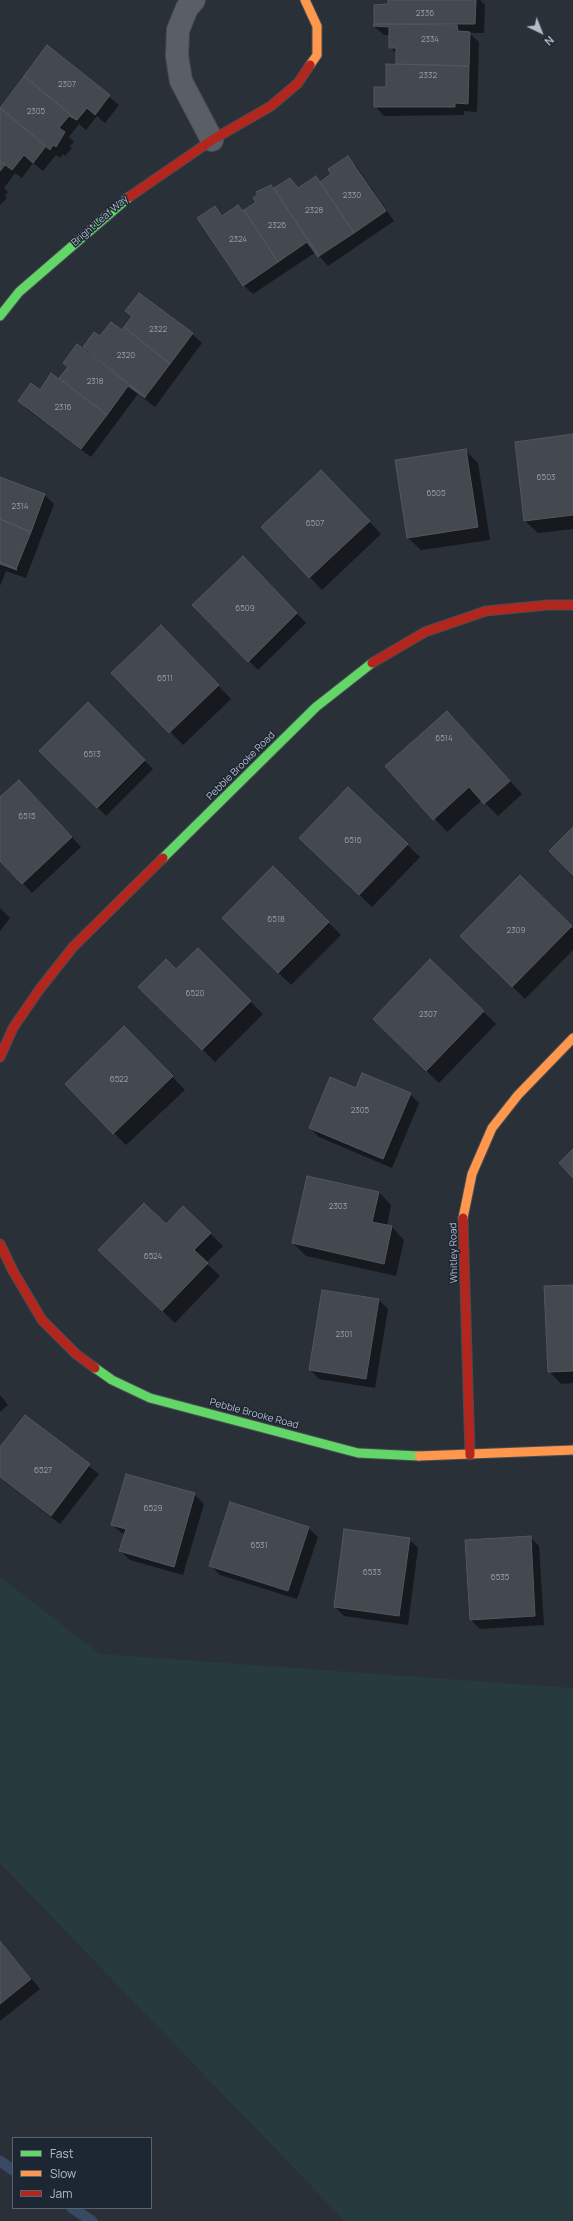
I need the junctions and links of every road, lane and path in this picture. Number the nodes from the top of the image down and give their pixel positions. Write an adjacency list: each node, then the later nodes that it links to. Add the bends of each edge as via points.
1 (194, 0): 3 (street, via 187,8 178,30 177,56 181,81)
2 (305, 0): 3 (street, Bright Leaf Way, via 317,26 317,55 298,83 271,106)
3 (212, 140): 4 (street, Bright Leaf Way, via 133,192 20,292)
4 (0, 316)
5 (573, 605): 7 (street, Pebble Brooke Road, via 486,611 425,632 375,661 322,702 73,947 17,1022)
6 (573, 1038): 10 (street, Whitley Road, via 518,1095 492,1128 472,1174 463,1220)
7 (0, 1057)
8 (0, 1244): 10 (street, Pebble Brooke Road, via 42,1320 76,1354 112,1380 150,1398 358,1453 407,1456)
9 (573, 1450): 10 (street, Pebble Brooke Road)
10 (470, 1455)

